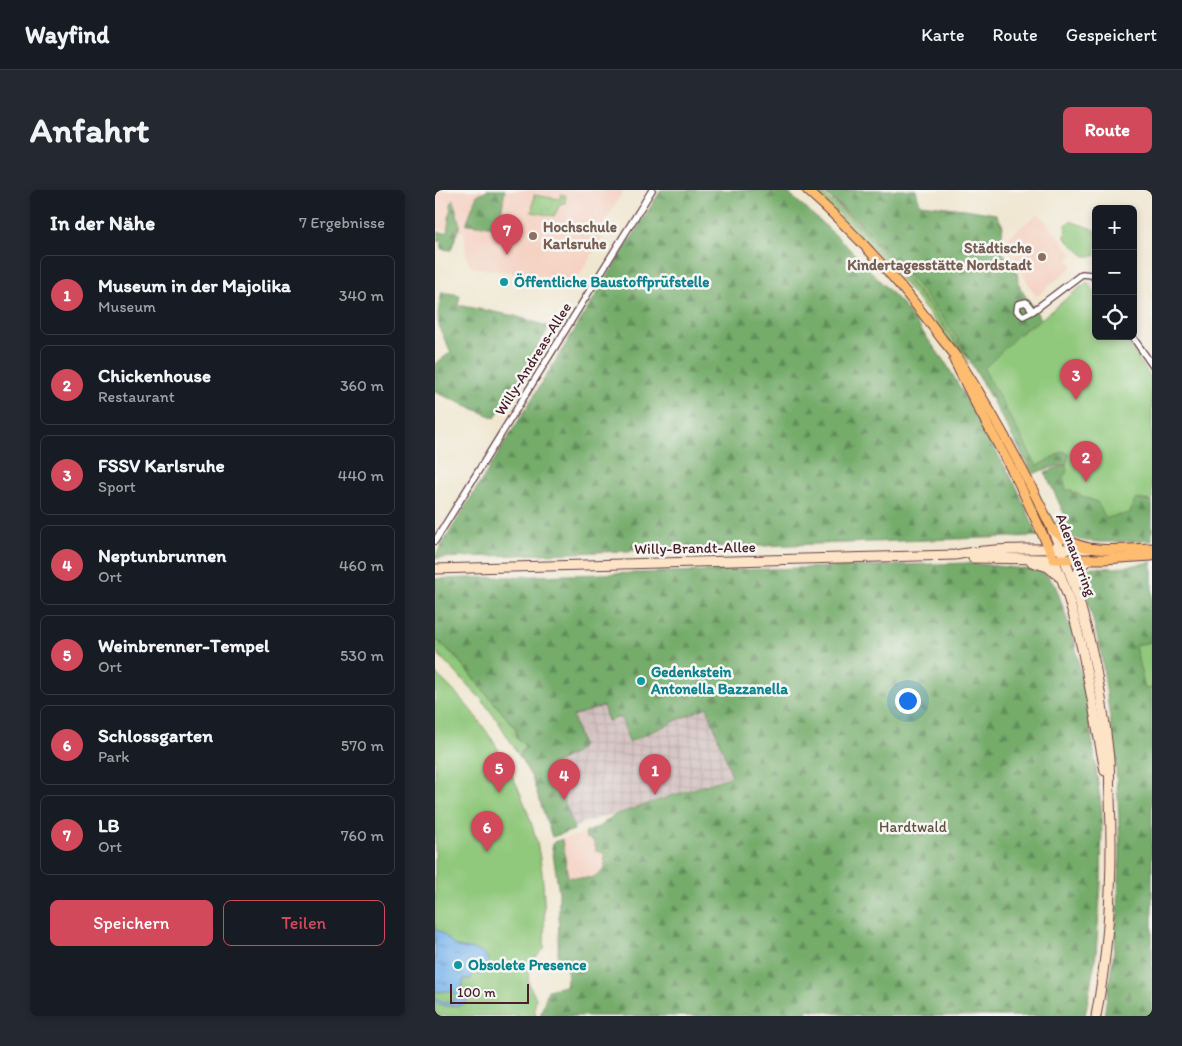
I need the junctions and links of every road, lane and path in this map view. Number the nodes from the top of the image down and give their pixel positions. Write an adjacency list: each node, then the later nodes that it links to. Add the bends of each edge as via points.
1 (652, 190): 9 (street, Willy-Andreas-Allee)
2 (807, 190): 6 (main road, Adenauerring, via 882,262)
3 (1092, 275): 4 (street, via 1079,275)
4 (1033, 311)
5 (1135, 340): 7 (street)
6 (949, 349): 8 (main road, Adenauerring, via 965,368 1006,439); 13 (main road, Adenauerring)
7 (1152, 365)
8 (1051, 527): 11 (main road, Adenauerring); 12 (main road, via 1067,542)
9 (435, 541)
10 (1152, 548): 12 (main road, Willy-Brandt-Allee)
11 (1061, 549): 12 (main road, Willy-Brandt-Allee); 13 (main road, Willy-Brandt-Allee); 18 (main road, Adenauerring)
12 (1089, 549)
13 (1051, 550): 14 (main road, Willy-Brandt-Allee); 17 (main road, Adenauerring)
14 (955, 555): 16 (main road, Willy-Brandt-Allee); 20 (main road, Willy-Brandt-Allee)
15 (1152, 556): 19 (main road, Willy-Brandt-Allee)
16 (1022, 558): 17 (main road, Willy-Brandt-Allee); 21 (main road, via 1048,567)
17 (1054, 559): 18 (main road, Willy-Brandt-Allee); 21 (main road, Adenauerring)
18 (1065, 559): 19 (main road, Willy-Brandt-Allee); 22 (main road, Adenauerring)
19 (1091, 559): 22 (main road, via 1077,572)
20 (435, 569)
21 (1063, 580): 23 (main road, Adenauerring, via 1087,669)
22 (1077, 592): 23 (main road, Adenauerring, via 1102,706)
23 (1110, 795): 24 (main road, Adenauerring, via 1110,908)
24 (1096, 1016)

